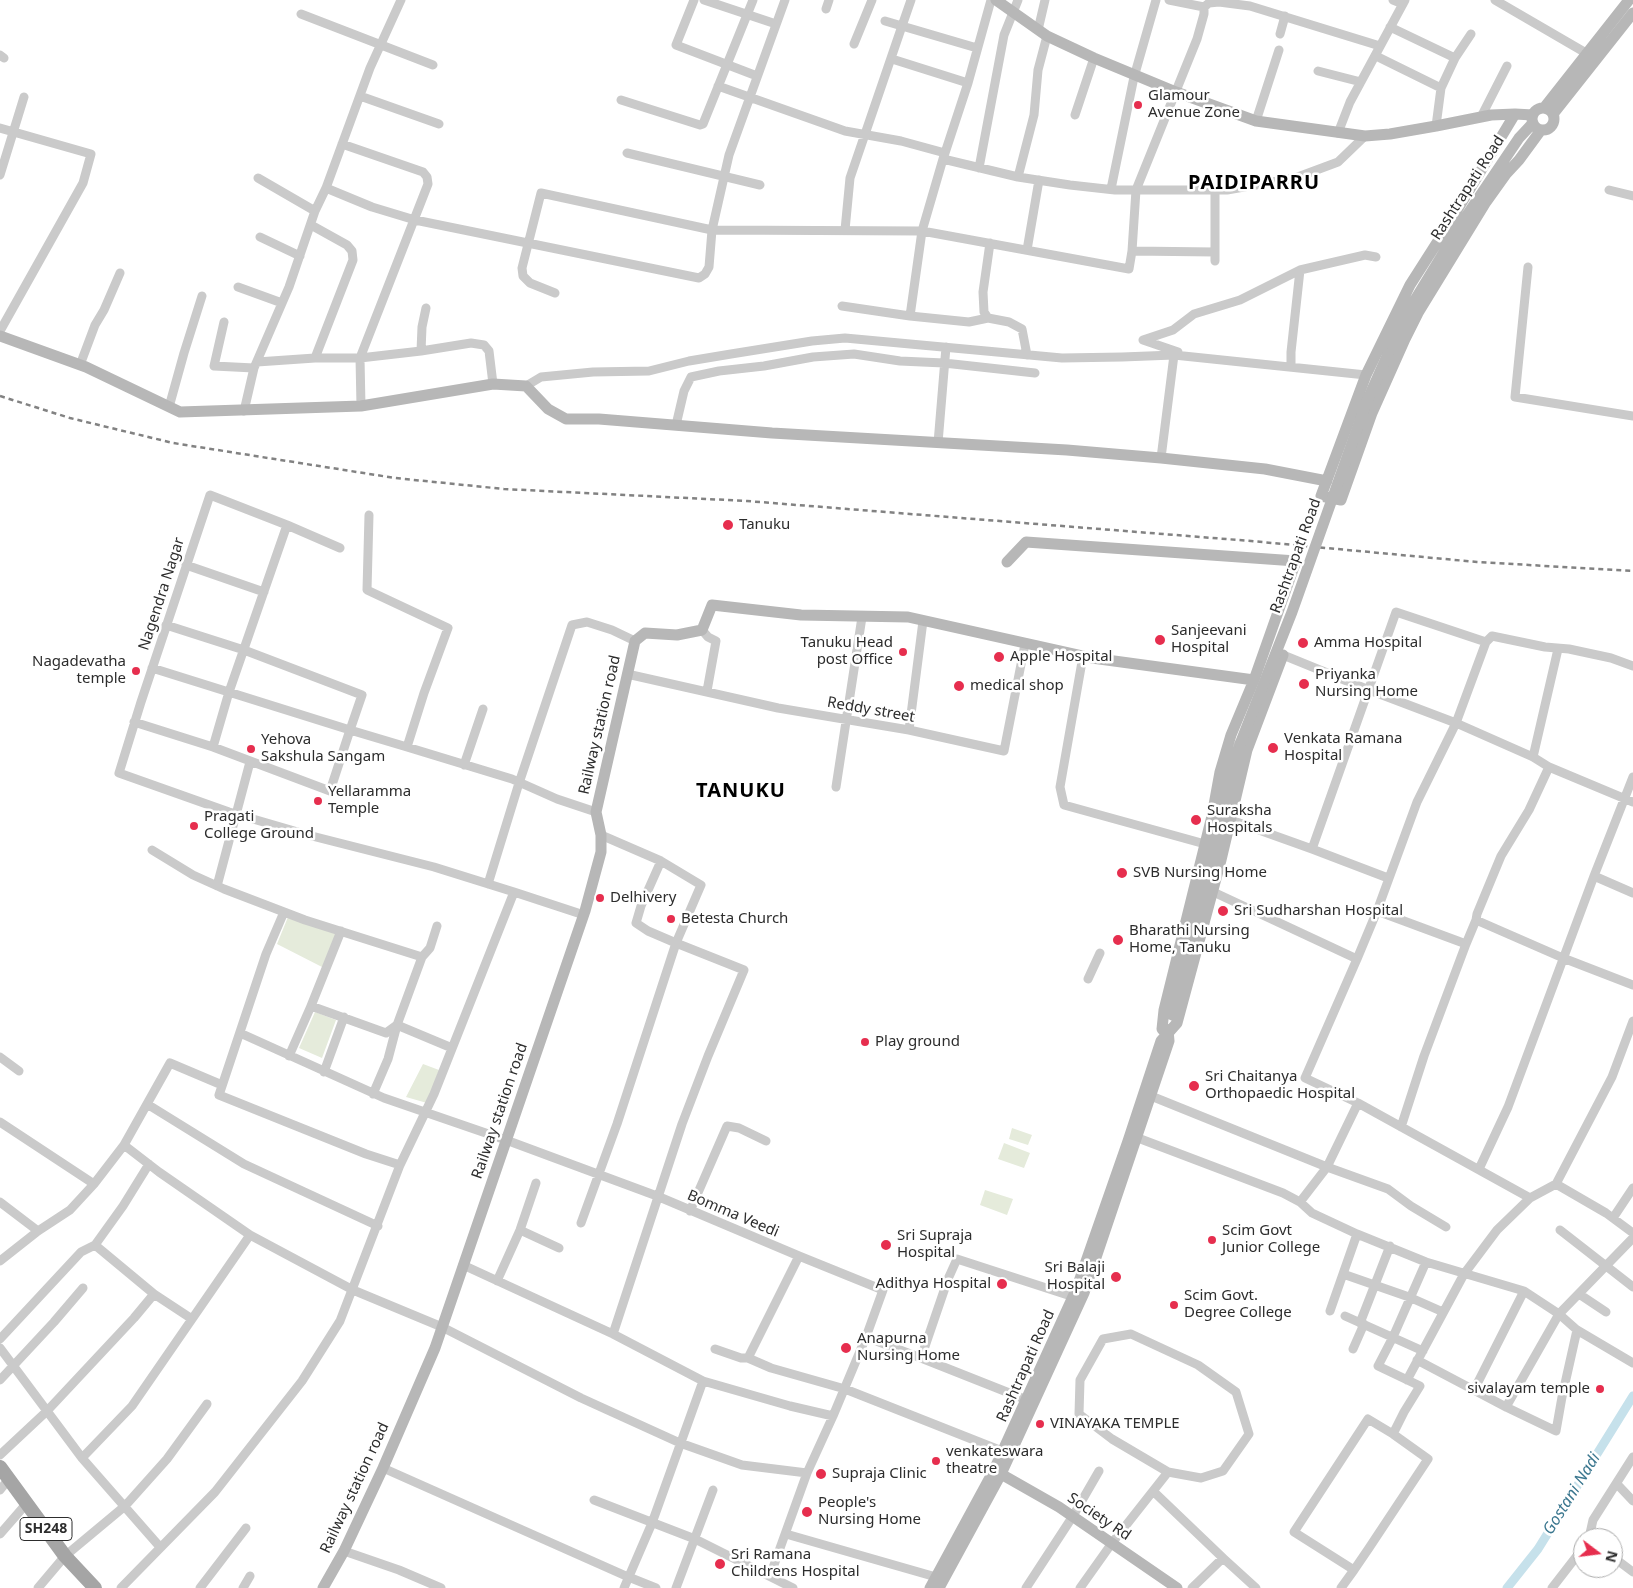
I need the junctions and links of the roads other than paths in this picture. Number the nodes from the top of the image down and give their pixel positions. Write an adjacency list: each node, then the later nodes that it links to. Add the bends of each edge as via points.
1 (401, 0): 35 (street)
2 (694, 0): 44 (street, via 676,45)
3 (704, 0): 25 (street)
4 (753, 0): 25 (street)
5 (785, 0): 28 (street)
6 (829, 0): 21 (street)
7 (872, 0): 34 (street)
8 (911, 0): 29 (street)
9 (991, 0): 37 (street)
10 (996, 0): 22 (street)
11 (1018, 0): 22 (street)
12 (1045, 0): 31 (street)
13 (1156, 0): 48 (street)
14 (1169, 0): 20 (street)
15 (1393, 0): 18 (street)
16 (1495, 0): 39 (street)
17 (1628, 0): 39 (street)
18 (1404, 2): 30 (street)
19 (1251, 3): 20 (street, via 1219,2); 26 (street)
20 (1204, 7): 54 (street, via 1197,39)
21 (826, 9)
22 (1012, 12): 31 (street); 75 (street, via 1004,35)
23 (1633, 13): 59 (street)
24 (300, 14): 35 (street)
25 (747, 16): 28 (street); 44 (street)
26 (1285, 16): 32 (street); 36 (street)
27 (885, 21): 29 (street)
28 (776, 24): 49 (street)
29 (902, 26): 37 (street); 43 (street)
30 (1390, 27): 36 (street); 42 (street)
31 (1042, 33): 41 (street); 78 (street, via 1034,115)
32 (1280, 34)
33 (1470, 34): 42 (street)
34 (854, 44)
35 (381, 45): 45 (street); 55 (street)
36 (1380, 46): 40 (street)
37 (977, 48): 51 (street)
38 (1279, 50): 63 (street)
39 (1586, 53): 59 (street)
40 (1376, 56): 50 (street); 53 (street)
41 (1094, 58): 48 (street); 61 (street)
42 (1455, 58): 53 (street)
43 (892, 59): 51 (street); 70 (street)
44 (727, 64): 49 (street); 52 (street)
45 (433, 65)
46 (1507, 66): 62 (street)
47 (1318, 71): 50 (street)
48 (1135, 75): 54 (street); 83 (street)
49 (757, 76): 56 (street)
50 (1360, 82): 69 (street)
51 (968, 83): 74 (street)
52 (718, 86): 56 (street); 58 (street, via 702,125)
53 (1441, 88): 66 (street)
54 (1176, 92): 63 (street); 84 (street)
55 (360, 96): 65 (street); 72 (street)
56 (749, 96): 70 (street, via 846,131); 77 (street)
57 (24, 97): 68 (street)
58 (621, 100)
59 (1549, 111): 64 (street, via 1538,110); 64 (street, via 1554,121 1551,127)
60 (1515, 114): 62 (street); 64 (street); 127 (street, via 1410,285)
61 (1075, 115)
62 (1481, 117): 66 (street)
63 (1256, 121): 69 (street)
64 (1536, 123): 134 (street, via 1519,160 1486,202 1404,339); 183 (street, Rashtrapati Road, bridge, via 1518,138 1413,303 1367,401 1292,612 1240,744 1230,774)
65 (439, 124)
66 (1436, 126): 71 (street)
67 (0, 128): 68 (street)
68 (14, 130): 76 (street); 113 (street, via 91,154 83,183)
69 (1338, 133): 71 (street)
70 (866, 134): 74 (street, via 901,141); 92 (street, via 850,178)
71 (1365, 136): 85 (street, via 1338,162 1295,178)
72 (342, 144): 82 (street); 89 (street, via 423,172 428,184)
73 (627, 153): 77 (street)
74 (944, 156): 75 (street); 93 (street)
75 (979, 168): 78 (street)
76 (0, 175)
77 (723, 176): 81 (street); 91 (street)
78 (1018, 177): 80 (street)
79 (258, 178): 88 (street)
80 (1039, 180): 83 (street); 97 (street)
81 (760, 185)
82 (326, 188): 88 (street); 89 (street)
83 (1111, 190): 84 (street)
84 (1136, 190): 85 (street); 98 (street)
85 (1215, 190): 98 (street, via 1215,256)
86 (1609, 190): 87 (street)
87 (1633, 196)
88 (315, 211): 90 (street)
89 (414, 220): 96 (street); 121 (street)
90 (311, 225): 99 (street); 120 (street, via 347,245 353,260)
91 (712, 230): 92 (street); 96 (street, via 709,267 699,278); 96 (street, via 541,193)
92 (845, 230): 93 (street)
93 (922, 231): 95 (street); 110 (street)
94 (260, 237): 99 (street)
95 (990, 243): 97 (street); 111 (street, via 983,292 984,312)
96 (528, 244): 105 (street, via 523,276 530,283)
97 (1028, 250): 98 (street, via 1129,269)
98 (1132, 251)
99 (300, 256): 107 (street)
100 (1376, 257): 102 (street, via 1365,255)
101 (1528, 267): 135 (street, via 1515,397)
102 (1300, 270): 119 (street, via 1240,300 1194,314 1173,330 1143,340); 125 (street)
103 (120, 273): 123 (street)
104 (238, 287): 107 (street)
105 (555, 293)
106 (202, 296): 131 (street)
107 (282, 303): 124 (street)
108 (842, 306): 110 (street)
109 (426, 308): 116 (street)
110 (910, 316): 111 (street, via 969,322)
111 (988, 318): 117 (street, via 1009,322 1022,329)
112 (224, 322): 124 (street, via 214,366)
113 (0, 331)
114 (0, 336): 123 (street)
115 (946, 347): 117 (street); 122 (street); 129 (street, via 846,338 812,341 689,361 649,371 541,377)
116 (421, 351): 121 (street); 128 (street, via 471,343 484,345 489,351)
117 (1027, 355): 118 (street, via 1062,358)
118 (1174, 355): 119 (street); 138 (street)
119 (1190, 356): 125 (street)
120 (315, 358): 121 (street); 124 (street)
121 (360, 358): 130 (street)
122 (944, 363): 126 (street); 136 (street, via 854,354 813,357 691,377 684,391); 137 (street)
123 (80, 365): 131 (street)
124 (256, 365): 133 (street)
125 (1291, 367): 127 (street)
126 (1035, 373)
127 (1366, 375): 132 (street)
128 (492, 384): 129 (street); 130 (street)
129 (526, 386): 136 (street, via 548,409 566,419)
130 (361, 406): 133 (street)
131 (169, 407): 133 (street, via 180,412)
132 (1352, 409): 134 (street); 139 (street)
133 (244, 411)
134 (1372, 413): 139 (street, via 1341,500 1321,496)
135 (1633, 416)
136 (676, 426): 137 (street)
137 (938, 443): 138 (street)
138 (1161, 458): 139 (street, via 1264,469)
139 (1327, 481)
140 (369, 515): 171 (street, via 367,590 448,628)
141 (287, 525): 142 (street); 144 (street, Nagendra Nagar, via 210,495); 145 (street)
142 (340, 548)
143 (1007, 562): 160 (street, via 1026,542 1296,561)
144 (186, 565): 145 (street); 148 (street, Nagendra Nagar)
145 (264, 592): 154 (street)
146 (862, 617): 147 (street, via 908,617); 149 (street, via 712,605); 165 (street)
147 (924, 621): 152 (street); 169 (street)
148 (166, 625): 154 (street); 158 (street, Nagendra Nagar)
149 (702, 630): 150 (street, Railway station road, via 677,635 645,633); 163 (street, via 716,641)
150 (635, 641): 159 (street, Railway station road); 177 (street, via 587,622 572,624)
151 (1486, 642): 153 (street, via 1492,636); 161 (street, via 1396,612); 167 (street)
152 (1025, 644): 156 (street); 169 (street, Reddy street, via 1004,751)
153 (1558, 649): 157 (street, via 1611,658); 172 (street)
154 (244, 650): 162 (street); 168 (street, via 362,695)
155 (1283, 655): 161 (street); 183 (street, via 1247,750)
156 (1083, 656): 160 (street); 185 (street, via 1060,787 1064,805)
157 (1633, 666)
158 (152, 668): 162 (street); 166 (street, Nagendra Nagar)
159 (627, 674): 163 (street, Reddy street); 181 (street, Railway station road)
160 (1254, 680): 185 (street, via 1231,735)
161 (1369, 690): 167 (street); 186 (street)
162 (228, 692): 168 (street); 170 (street)
163 (707, 692): 165 (street, Reddy street)
164 (482, 709): 174 (street)
165 (846, 720): 169 (street, Reddy street); 178 (street)
166 (134, 722): 170 (street); 182 (street, Nagendra Nagar, via 119,773)
167 (1456, 723): 172 (street); 190 (street, via 1417,802)
168 (350, 730): 171 (street); 173 (street, via 330,791)
169 (909, 730)
170 (213, 747): 173 (street)
171 (407, 747): 174 (street)
172 (1533, 758): 175 (street)
173 (250, 762): 182 (street)
174 (464, 765): 177 (street)
175 (1549, 767): 179 (street); 199 (street, via 1529,810 1501,856)
176 (1633, 776): 179 (street)
177 (519, 783): 181 (street); 191 (street)
178 (836, 787)
179 (1624, 798): 180 (street); 189 (street)
180 (1633, 802)
181 (596, 812): 184 (street, Railway station road)
182 (236, 814): 191 (street); 192 (street)
183 (1226, 821): 186 (street); 193 (street, Rashtrapati Road)
184 (601, 835): 188 (street); 198 (street, Railway station road, via 601,852)
185 (1205, 844): 215 (street, via 1164,1010 1162,1029)
186 (1312, 849): 190 (street)
187 (152, 850): 192 (street)
188 (661, 861): 202 (street, via 701,885); 202 (street, via 636,923)
189 (1594, 876): 195 (street); 206 (street)
190 (1388, 878): 196 (street)
191 (488, 884): 194 (street)
192 (217, 886): 197 (street)
193 (1208, 890): 207 (street); 215 (street, Rashtrapati Road)
194 (514, 892): 198 (street); 216 (street)
195 (1633, 893)
196 (1376, 911): 203 (street); 207 (street)
197 (284, 912): 201 (street); 214 (street, via 266,954)
198 (584, 915): 230 (street, Railway station road)
199 (1476, 920): 203 (street); 206 (street)
200 (437, 926): 205 (street, via 430,948)
201 (341, 931): 205 (street); 210 (street)
202 (676, 943): 237 (street); 242 (street, via 744,970 708,1056)
203 (1466, 944): 228 (street)
204 (1100, 953): 208 (street)
205 (422, 957): 212 (street)
206 (1563, 958): 209 (street); 236 (street, via 1508,1107)
207 (1357, 959): 224 (street, via 1305,1078)
208 (1088, 979)
209 (1633, 985)
210 (311, 1006): 211 (street); 218 (street)
211 (344, 1017): 212 (street, via 386,1033); 220 (street)
212 (397, 1025): 216 (street); 222 (street)
213 (1632, 1025): 240 (street, via 1612,1077)
214 (240, 1033): 218 (street); 221 (street)
215 (1167, 1034): 223 (street, Rashtrapati Road, via 1169,1042); 276 (street, Rashtrapati Road, via 1161,1041)
216 (452, 1048): 226 (street)
217 (0, 1056): 219 (street)
218 (289, 1056): 220 (street)
219 (19, 1071)
220 (324, 1072): 222 (street)
221 (222, 1085): 225 (street, via 170,1063); 234 (street, via 219,1095)
222 (374, 1094): 226 (street)
223 (1151, 1096): 229 (street, Rashtrapati Road); 235 (street)
224 (1358, 1103): 228 (street); 235 (street)
225 (147, 1104): 232 (street); 249 (street, via 244,1164)
226 (425, 1112): 230 (street); 234 (street)
227 (0, 1122): 239 (street)
228 (1401, 1127): 236 (street)
229 (1138, 1138): 245 (street); 312 (street, Rashtrapati Road, via 1084,1293)
230 (506, 1140): 237 (street); 264 (street, Railway station road)
231 (766, 1141): 246 (street, via 739,1128 726,1126)
232 (124, 1145): 233 (street); 239 (street)
233 (149, 1164): 256 (street); 258 (street)
234 (400, 1165): 249 (street)
235 (1327, 1167): 245 (street); 250 (street, via 1388,1189)
236 (1479, 1170): 243 (street)
237 (598, 1174): 242 (street, Bomma Veedi); 248 (street)
238 (536, 1183): 251 (street)
239 (94, 1184): 253 (street, via 70,1210)
240 (1556, 1184): 243 (street); 247 (street)
241 (1633, 1188): 247 (street)
242 (657, 1196): 246 (street, Bomma Veedi); 287 (street)
243 (1530, 1198): 267 (street, via 1497,1230)
244 (0, 1202): 253 (street)
245 (1300, 1202): 255 (street, via 1312,1213)
246 (690, 1211): 261 (street, Bomma Veedi)
247 (1613, 1218): 254 (street)
248 (580, 1224)
249 (378, 1226): 272 (street)
250 (1446, 1227)
251 (520, 1230): 260 (street); 268 (street)
252 (1560, 1230): 265 (street)
253 (38, 1231): 262 (street)
254 (1633, 1233)
255 (1358, 1234): 259 (street); 266 (street)
256 (250, 1235): 272 (street); 283 (street)
257 (1633, 1238): 265 (street)
258 (95, 1245): 274 (street); 290 (street, via 81,1252)
259 (1390, 1246): 263 (street); 269 (street)
260 (560, 1248)
261 (798, 1256): 288 (street, Bomma Veedi, via 883,1290); 295 (street)
262 (0, 1261)
263 (1426, 1262): 267 (street); 277 (street)
264 (463, 1265): 268 (street); 285 (street, Railway station road)
265 (1606, 1266): 270 (street); 275 (street)
266 (1343, 1274): 269 (street); 278 (street)
267 (1464, 1274): 273 (street); 279 (street)
268 (497, 1281): 287 (street)
269 (1376, 1285): 277 (street); 284 (street)
270 (1633, 1287)
271 (83, 1288): 299 (street)
272 (353, 1290): 285 (street); 338 (street, via 340,1321 302,1381 214,1492)
273 (1524, 1291): 281 (street); 304 (street)
274 (154, 1294): 283 (street); 308 (street)
275 (1579, 1294): 280 (street); 281 (street)
276 (1074, 1297): 296 (street, via 957,1259); 305 (street, Rashtrapati Road)
277 (1409, 1298): 279 (street); 289 (street)
278 (1330, 1311)
279 (1443, 1312): 294 (street)
280 (1606, 1312)
281 (1559, 1314): 286 (street); 307 (street)
282 (1345, 1316): 284 (street)
283 (192, 1319): 314 (street, via 132,1406)
284 (1362, 1324): 289 (street); 293 (street)
285 (442, 1327): 311 (street, via 581,1398); 317 (street, Railway station road)
286 (1577, 1330): 298 (street); 307 (street, via 1556,1431)
287 (612, 1334): 302 (street)
288 (866, 1337): 296 (street); 303 (street)
289 (1393, 1337): 294 (street); 301 (street, via 1378,1366)
290 (0, 1339)
291 (0, 1348): 299 (street)
292 (716, 1349): 295 (street)
293 (1353, 1349)
294 (1423, 1352): 297 (street)
295 (748, 1358): 303 (street, via 771,1368)
296 (920, 1358): 305 (street)
297 (1417, 1360): 301 (street); 304 (street)
298 (1631, 1361)
299 (14, 1365): 300 (street); 308 (street)
300 (0, 1380)
301 (1407, 1380): 310 (street, via 1420,1386)
302 (704, 1381): 309 (street); 311 (street)
303 (845, 1389): 309 (street); 312 (street)
304 (1474, 1390): 307 (street)
305 (1027, 1400): 312 (street, Rashtrapati Road)
306 (207, 1404): 329 (street, via 167,1459)
307 (1506, 1407)
308 (47, 1411): 313 (street); 314 (street)
309 (833, 1416): 320 (street)
310 (1393, 1434): 343 (street, via 1428,1459); 343 (street, via 1368,1419 1294,1532)
311 (680, 1443): 320 (street, via 742,1465); 331 (street)
312 (1007, 1453): 321 (street, Rashtrapati Road); 347 (street, Rashtrapati Road)
313 (0, 1455)
314 (82, 1458): 329 (street)
315 (1633, 1458): 322 (street)
316 (0, 1467): 323 (main road, SH248)
317 (383, 1468): 339 (street, Railway station road); 346 (street)
318 (1099, 1470): 330 (street)
319 (1168, 1472): 319 (street, via 1201,1478 1223,1471 1249,1434 1236,1392 1198,1365 1131,1334 1103,1339 1080,1380 1079,1414 1112,1440); 325 (street)
320 (807, 1473): 335 (street)
321 (1001, 1474): 330 (street, Society Rd); 347 (street, Rashtrapati Road)
322 (1617, 1484): 327 (street); 333 (street, via 1593,1520)
323 (4, 1485): 328 (main road, SH248)
324 (713, 1490): 336 (street)
325 (1153, 1491): 337 (street); 341 (street)
326 (594, 1500): 331 (street)
327 (1633, 1501)
328 (27, 1503): 334 (street); 340 (main road, SH248)
329 (125, 1506): 338 (street); 340 (street)
330 (1073, 1516): 337 (street, Society Rd); 360 (street)
331 (652, 1523): 336 (street); 346 (street)
332 (246, 1528): 351 (street)
333 (1592, 1528)
334 (0, 1534)
335 (786, 1534): 345 (street); 347 (street)
336 (695, 1539): 345 (street); 357 (street)
337 (1112, 1543): 361 (street); 362 (street, Society Rd)
338 (160, 1547): 350 (street)
339 (344, 1551): 353 (street, Railway station road); 354 (street)
340 (65, 1556): 348 (street); 349 (main road, SH248)
341 (1223, 1558): 363 (street); 364 (street)
342 (1573, 1561): 366 (street)
343 (1354, 1570): 365 (street)
344 (250, 1576): 352 (street)
345 (770, 1576): 358 (street)
346 (629, 1577): 355 (street); 356 (street)
347 (937, 1583): 359 (street, Rashtrapati Road)
348 (38, 1588)
349 (95, 1588)
350 (121, 1588)
351 (200, 1588)
352 (243, 1588)
353 (323, 1588)
354 (441, 1588)
355 (624, 1588)
356 (656, 1588)
357 (676, 1588)
358 (793, 1588)
359 (930, 1588)
360 (1026, 1588)
361 (1080, 1588)
362 (1177, 1588)
363 (1192, 1588)
364 (1256, 1588)
365 (1341, 1588)
366 (1552, 1588)

